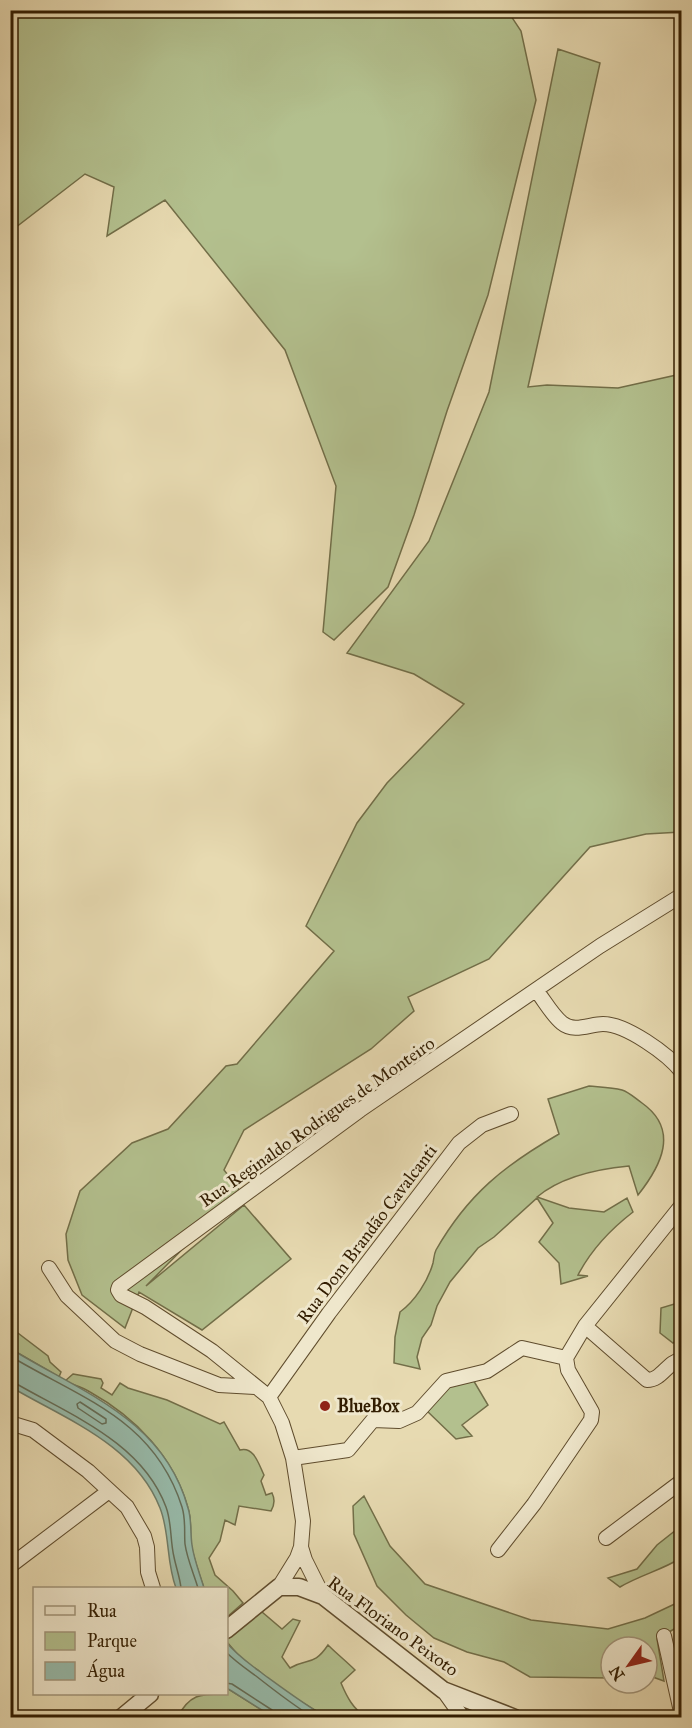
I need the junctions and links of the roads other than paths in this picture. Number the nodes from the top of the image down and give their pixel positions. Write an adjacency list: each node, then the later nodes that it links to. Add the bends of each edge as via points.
1 (681, 895): 2 (street, Rua Reginaldo Rodrigues de Monteiro)
2 (536, 990): 3 (street, via 563,1024 614,1026 664,1054); 10 (street, Rua Reginaldo Rodrigues de Monteiro, via 360,1110 119,1287 121,1295 212,1351)
3 (681, 1072)
4 (511, 1114): 11 (street, Rua Dom Brandão Cavalcanti, via 482,1125 459,1143 328,1313)
5 (681, 1206): 7 (street)
6 (49, 1269): 10 (street, via 67,1296 115,1341 219,1385)
7 (585, 1326): 8 (street); 9 (street, via 646,1380 658,1377)
8 (566, 1358): 13 (street, via 522,1348 487,1371 446,1381 417,1413 399,1421 373,1420 348,1450); 18 (street, via 568,1370 592,1412 591,1420)
9 (680, 1359)
10 (255, 1387): 11 (street)
11 (269, 1397): 13 (street)
12 (10, 1423): 15 (street, via 33,1430)
13 (293, 1458): 17 (street, via 303,1521)
14 (681, 1481): 16 (street)
15 (109, 1491): 19 (street); 20 (street, via 138,1524 147,1547)
16 (606, 1538)
17 (301, 1547): 21 (street); 22 (street)
18 (498, 1550)
19 (10, 1566)
20 (153, 1587)
21 (279, 1587): 22 (street, Rua Floriano Peixoto, via 299,1587); 23 (street)
22 (323, 1596): 25 (street, Rua Floriano Peixoto)
23 (228, 1627)
24 (664, 1636): 27 (street)
25 (443, 1690): 29 (street); 30 (street, Rua Floriano Peixoto)
26 (149, 1695): 28 (street)
27 (681, 1716)
28 (121, 1718)
29 (463, 1718)
30 (515, 1718)

